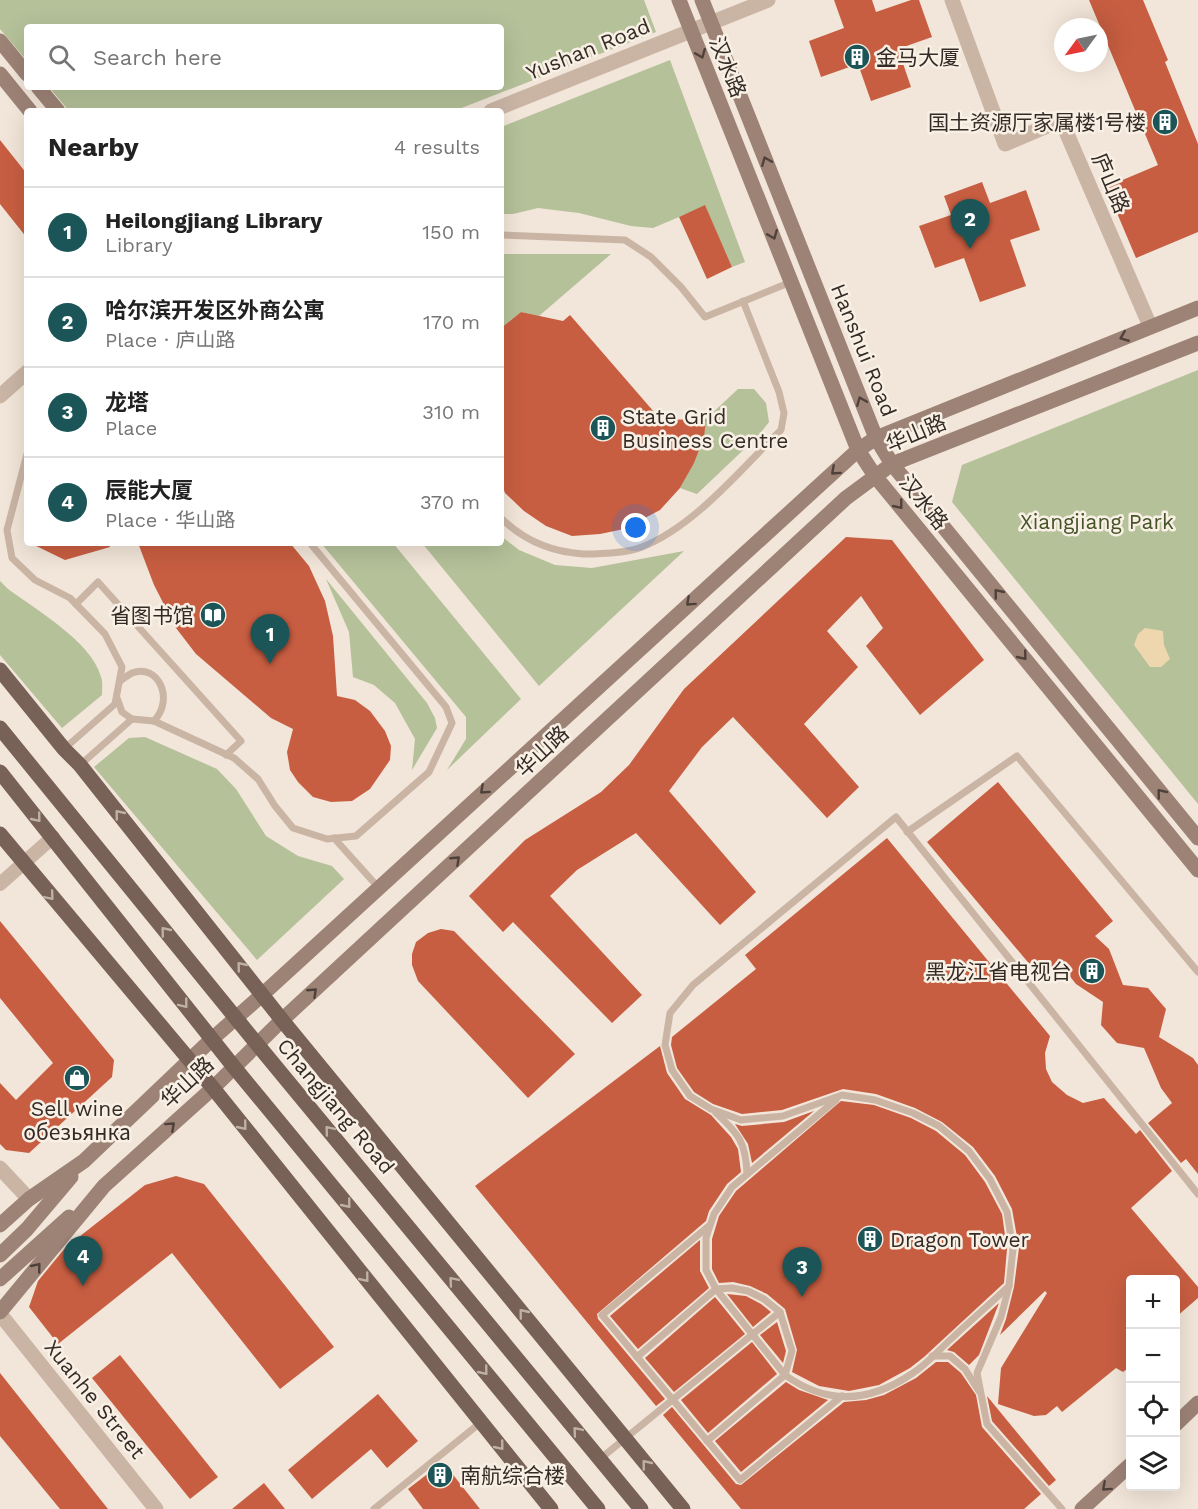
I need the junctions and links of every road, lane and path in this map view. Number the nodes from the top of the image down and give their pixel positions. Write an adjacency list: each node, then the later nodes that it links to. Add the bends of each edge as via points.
1 (679, 0): 6 (main road, 汉水路)
2 (702, 0): 5 (main road, Hanshui Road)
3 (768, 0): 5 (street, Yushan Road)
4 (952, 0): 18 (street, 庐山路, via 1005,144 1061,120)
5 (711, 22): 6 (street, Yushan Road); 22 (main road, Hanshui Road, one-way to 5)
6 (691, 30): 13 (street, Yushan Road); 15 (main road, 汉水路, one-way to 15)
7 (0, 41): 8 (main road)
8 (24, 70)
9 (0, 74): 11 (main road)
10 (40, 90): 12 (main road)
11 (28, 108)
12 (56, 108)
13 (498, 108)
14 (504, 235): 16 (lane, via 625,240 651,257 705,317)
15 (791, 282): 16 (lane); 23 (main road, 汉水路)
16 (743, 301): 27 (lane, via 779,392 784,413 781,430 696,514 667,535 639,548 594,554 562,553 530,540)
17 (1198, 308): 18 (main road, 华山路)
18 (1150, 326): 22 (main road, 华山路, one-way to 22)
19 (1198, 343): 24 (main road, 华山路)
20 (24, 375): 21 (street)
21 (0, 396)
22 (876, 438): 23 (main road, 华山路); 24 (main road, Hanshui Road)
23 (858, 450): 26 (main road, 汉水路); 48 (main road, 华山路, one-way to 48)
24 (892, 464): 26 (main road, 华山路); 44 (main road, Hanshui Road, one-way to 24)
25 (24, 465): 29 (lane, via 7,530 12,558 35,580)
26 (875, 476): 46 (main road, 汉水路, one-way to 46); 52 (main road, 华山路, one-way to 26)
27 (504, 520)
28 (312, 546): 43 (lane, via 446,707 452,723 429,771 356,836)
29 (76, 604): 31 (lane, via 105,634 122,667); 37 (lane, via 98,582 241,741)
30 (0, 670): 36 (main road)
31 (120, 681): 32 (lane); 34 (lane, via 133,672 148,673 159,681 165,697 162,713)
32 (117, 698): 33 (lane, via 122,712); 36 (lane, via 116,704)
33 (132, 719): 34 (lane); 38 (lane)
34 (154, 721): 37 (lane)
35 (0, 728): 51 (main road, Changjiang Road, one-way to 35)
36 (64, 749): 38 (main road)
37 (226, 755): 43 (lane, via 258,779 293,828)
38 (80, 765): 50 (main road, one-way to 38)
39 (0, 772): 42 (main road, one-way to 42)
40 (907, 832): 49 (lane, via 1017,756); 59 (lane, via 896,817 693,985 670,1013 665,1045 672,1070 690,1096); 64 (lane)
41 (0, 834): 45 (main road)
42 (53, 837): 45 (street); 53 (main road, one-way to 53)
43 (334, 838): 48 (lane)
44 (1198, 838)
45 (23, 863): 47 (street); 55 (main road, one-way to 55)
46 (1198, 870)
47 (0, 884)
48 (378, 888): 50 (main road, 华山路)
49 (1198, 972)
50 (263, 994): 51 (main road, 华山路); 52 (main road)
51 (236, 1018): 53 (main road, 华山路); 54 (main road, Changjiang Road)
52 (282, 1020): 54 (main road, 华山路); 84 (main road, one-way to 52)
53 (212, 1039): 55 (main road, 华山路); 56 (main road)
54 (257, 1044): 56 (main road, 华山路); 86 (main road, Changjiang Road, one-way to 54)
55 (189, 1060): 57 (main road); 60 (main road, 华山路)
56 (234, 1067): 57 (main road, 华山路); 91 (main road, one-way to 91)
57 (213, 1088): 63 (main road, 华山路, one-way to 57); 83 (main road, one-way to 83)
58 (842, 1095): 59 (lane, via 783,1116 741,1120); 62 (lane); 70 (lane, via 875,1100 914,1113 939,1126 969,1151 990,1179 1007,1212 1013,1249)
59 (711, 1110): 62 (lane, via 733,1129 746,1152)
60 (84, 1161): 65 (main road, 华山路); 68 (main road, via 27,1229)
61 (0, 1168): 65 (street)
62 (747, 1174): 67 (lane, via 732,1187)
63 (104, 1186): 69 (main road); 73 (main road, 华山路, one-way to 63)
64 (1198, 1194)
65 (29, 1199): 66 (main road, 华山路)
66 (0, 1225)
67 (711, 1225): 71 (lane, via 706,1238 706,1270); 76 (lane, via 602,1315)
68 (0, 1254)
69 (0, 1279)
70 (1009, 1286): 75 (lane); 78 (lane, via 1001,1317 977,1372)
71 (716, 1289): 72 (lane, via 748,1291); 74 (lane); 76 (lane)
72 (780, 1312): 74 (lane); 77 (lane, via 792,1351)
73 (0, 1313): 88 (street, Xuanhe Street)
74 (752, 1334): 77 (lane); 80 (lane)
75 (932, 1356): 78 (lane, via 950,1356); 79 (lane, via 915,1372 882,1390)
76 (637, 1357): 80 (lane)
77 (785, 1375): 79 (lane, via 802,1388); 85 (lane)
78 (982, 1395): 94 (lane, via 987,1424)
79 (842, 1396): 85 (lane, via 740,1480)
80 (673, 1399): 84 (lane); 85 (lane)
81 (1198, 1404): 82 (main road)
82 (1180, 1420)
83 (480, 1423): 89 (lane); 90 (main road, one-way to 90)
84 (625, 1438): 86 (lane); 93 (main road, one-way to 84)
85 (707, 1441)
86 (600, 1459): 92 (main road, Changjiang Road)
87 (1126, 1469): 95 (main road, one-way to 95)
88 (153, 1508)
89 (374, 1509)
90 (551, 1509)
91 (598, 1509)
92 (641, 1509)
93 (683, 1509)
94 (1062, 1509)
95 (1082, 1509)

